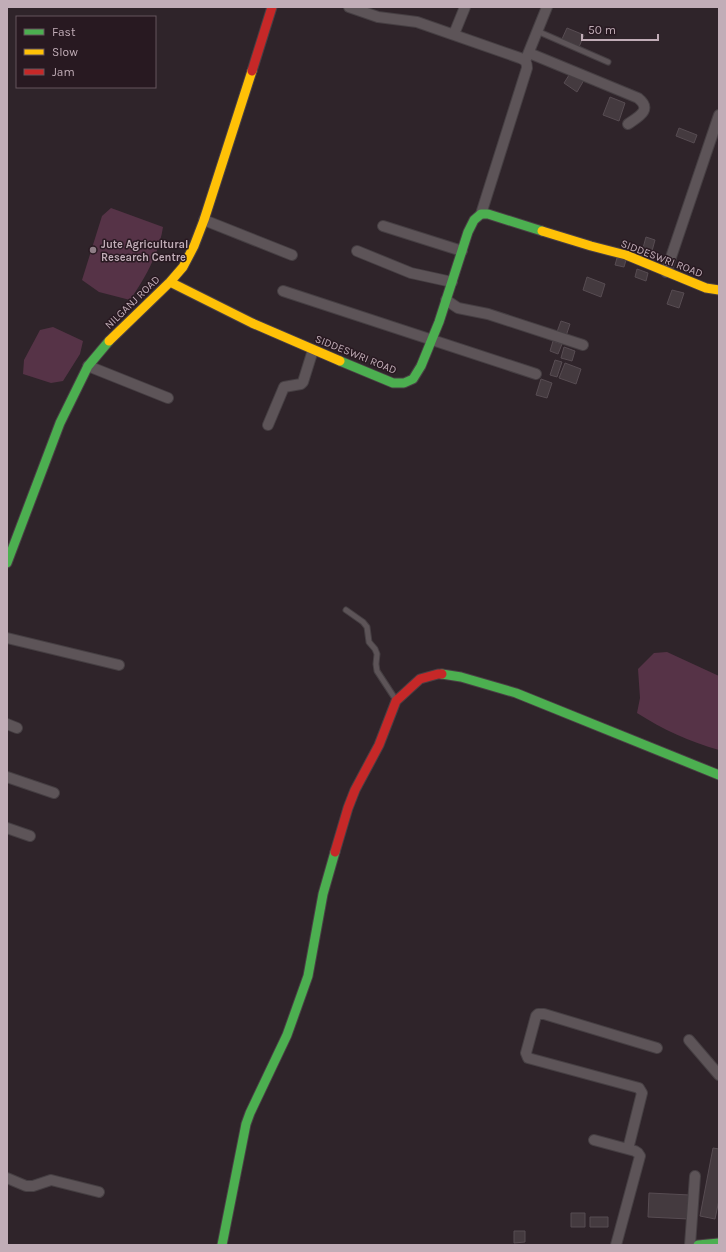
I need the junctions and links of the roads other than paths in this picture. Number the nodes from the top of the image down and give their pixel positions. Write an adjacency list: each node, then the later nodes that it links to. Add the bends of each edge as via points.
1 (272, 7): 12 (street, NILGANJ ROAD)
2 (349, 7): 6 (street, via 378,16 417,22)
3 (465, 7): 6 (street)
4 (547, 7): 5 (street, SIDDESWRI ROAD)
5 (537, 31): 7 (street, SIDDESWRI ROAD); 8 (lane)
6 (454, 34): 7 (street, via 520,58)
7 (527, 57): 10 (street, via 638,98 645,106 644,110); 11 (street, SIDDESWRI ROAD, via 527,68)
8 (608, 62)
9 (719, 115): 17 (street)
10 (628, 124)
11 (481, 214): 15 (street, SIDDESWRI ROAD, via 474,220); 17 (street, SIDDESWRI ROAD, via 626,255)
12 (204, 220): 16 (street); 18 (street, NILGANJ ROAD, via 183,267)
13 (383, 226): 15 (street)
14 (357, 251): 19 (street, via 411,273)
15 (462, 251): 19 (street, SIDDESWRI ROAD)
16 (292, 255)
17 (666, 272): 20 (street, SIDDESWRI ROAD, via 706,288)
18 (170, 282): 25 (street, SIDDESWRI ROAD); 26 (street, NILGANJ ROAD, via 103,347)
19 (452, 282): 22 (street, SIDDESWRI ROAD)
20 (719, 290)
21 (283, 291): 23 (street)
22 (446, 300): 23 (street, SIDDESWRI ROAD); 24 (street, via 458,308 488,314)
23 (432, 339): 25 (street, SIDDESWRI ROAD, via 419,371 408,383 400,384); 27 (street)
24 (583, 345)
25 (313, 350): 29 (street, via 303,382 284,386)
26 (88, 366): 28 (street); 30 (street, NILGANJ ROAD, via 60,424)
27 (536, 374)
28 (168, 398)
29 (268, 425)
30 (7, 562)
31 (346, 610): 34 (lane, via 367,627 369,642 376,651 377,671)
32 (7, 638): 33 (street)
33 (119, 665)
34 (396, 701): 37 (street, via 420,679 438,674 461,677 516,693); 51 (street, via 379,745 346,813 323,894 308,976 287,1034 246,1124)
35 (7, 724): 36 (street)
36 (17, 728)
37 (719, 775)
38 (7, 777): 39 (street)
39 (54, 792)
40 (7, 828): 41 (street)
41 (30, 836)
42 (689, 1040): 44 (street)
43 (657, 1048): 46 (street, via 544,1014 536,1016 526,1053 528,1058 641,1090)
44 (719, 1075)
45 (594, 1140): 46 (street)
46 (628, 1149): 52 (street, via 640,1156)
47 (695, 1176): 53 (street)
48 (7, 1178): 49 (street, via 26,1186 51,1180)
49 (98, 1192)
50 (719, 1243): 54 (street)
51 (222, 1245)
52 (616, 1245)
53 (690, 1245)
54 (698, 1245)

